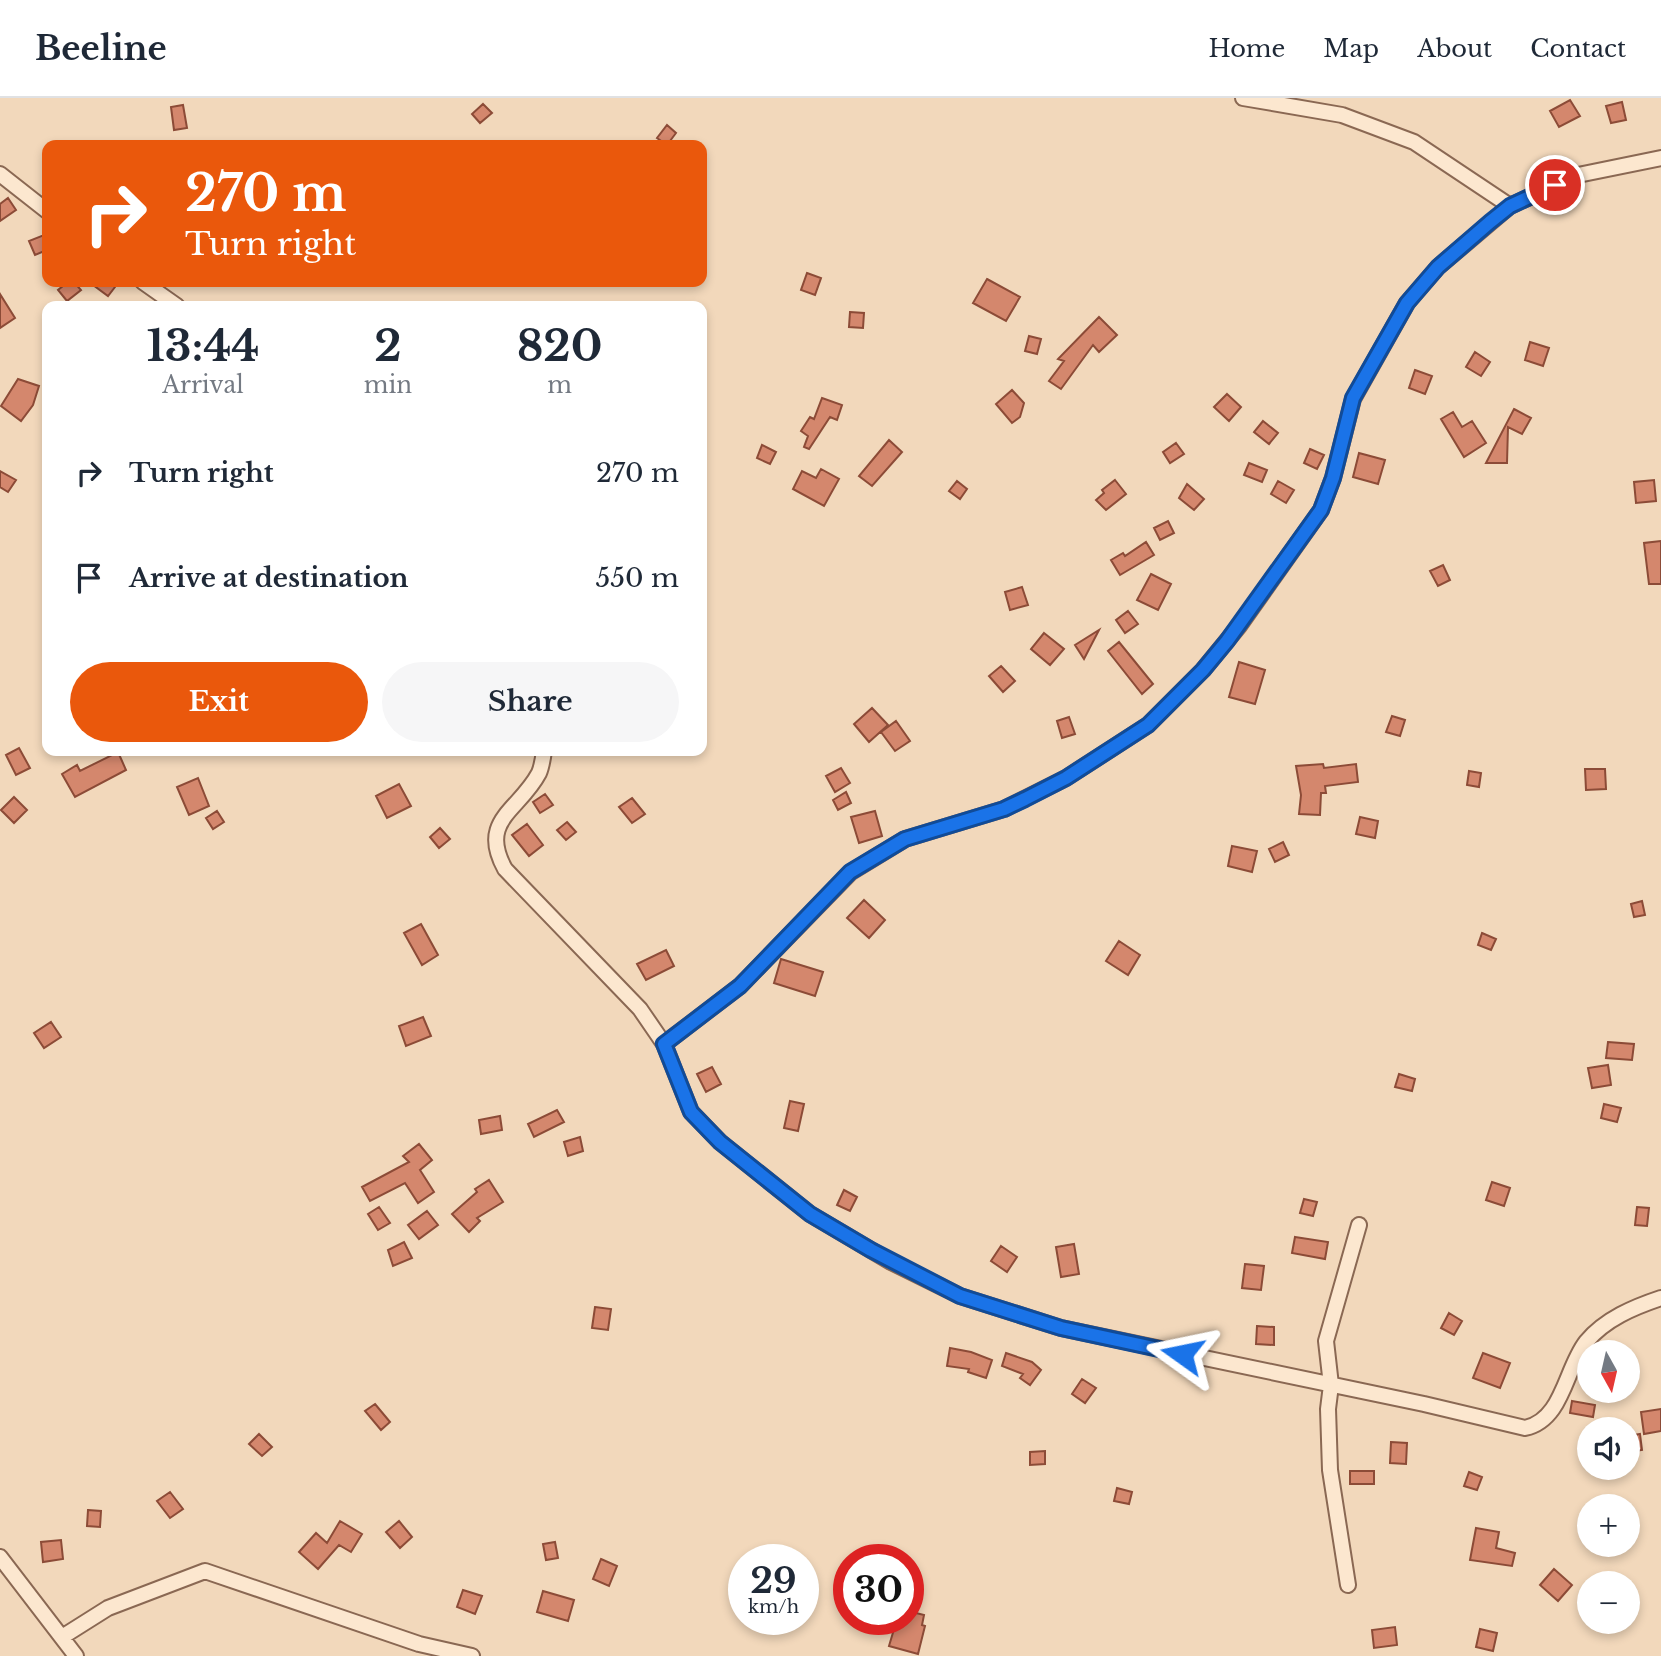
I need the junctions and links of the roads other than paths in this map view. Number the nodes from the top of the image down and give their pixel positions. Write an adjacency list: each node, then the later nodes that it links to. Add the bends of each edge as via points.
1 (1243, 98): 4 (street, via 1342,115 1414,142)
2 (1661, 158): 4 (street, via 1578,175)
3 (0, 174): 5 (street)
4 (1510, 206): 9 (street, via 1438,267 1407,303 1353,398 1321,510 1232,635 1148,725 1054,785 1004,809 905,839 850,872 740,986)
5 (42, 207)
6 (150, 287): 7 (street)
7 (170, 301)
8 (543, 756): 9 (street, via 539,772 500,822 496,854 505,869 640,1009)
9 (664, 1044): 12 (street, via 691,1112 720,1142 810,1214 891,1262 960,1296 1061,1328)
10 (1359, 1225): 12 (street, via 1326,1341)
11 (1661, 1298): 12 (street, via 1632,1308 1585,1343 1549,1415 1538,1425 1511,1426)
12 (1331, 1385): 14 (street, via 1330,1470)
13 (0, 1557): 15 (street)
14 (1348, 1584)
15 (62, 1637): 16 (street); 17 (street, via 108,1608 205,1571 419,1644)
16 (76, 1656)
17 (472, 1656)

